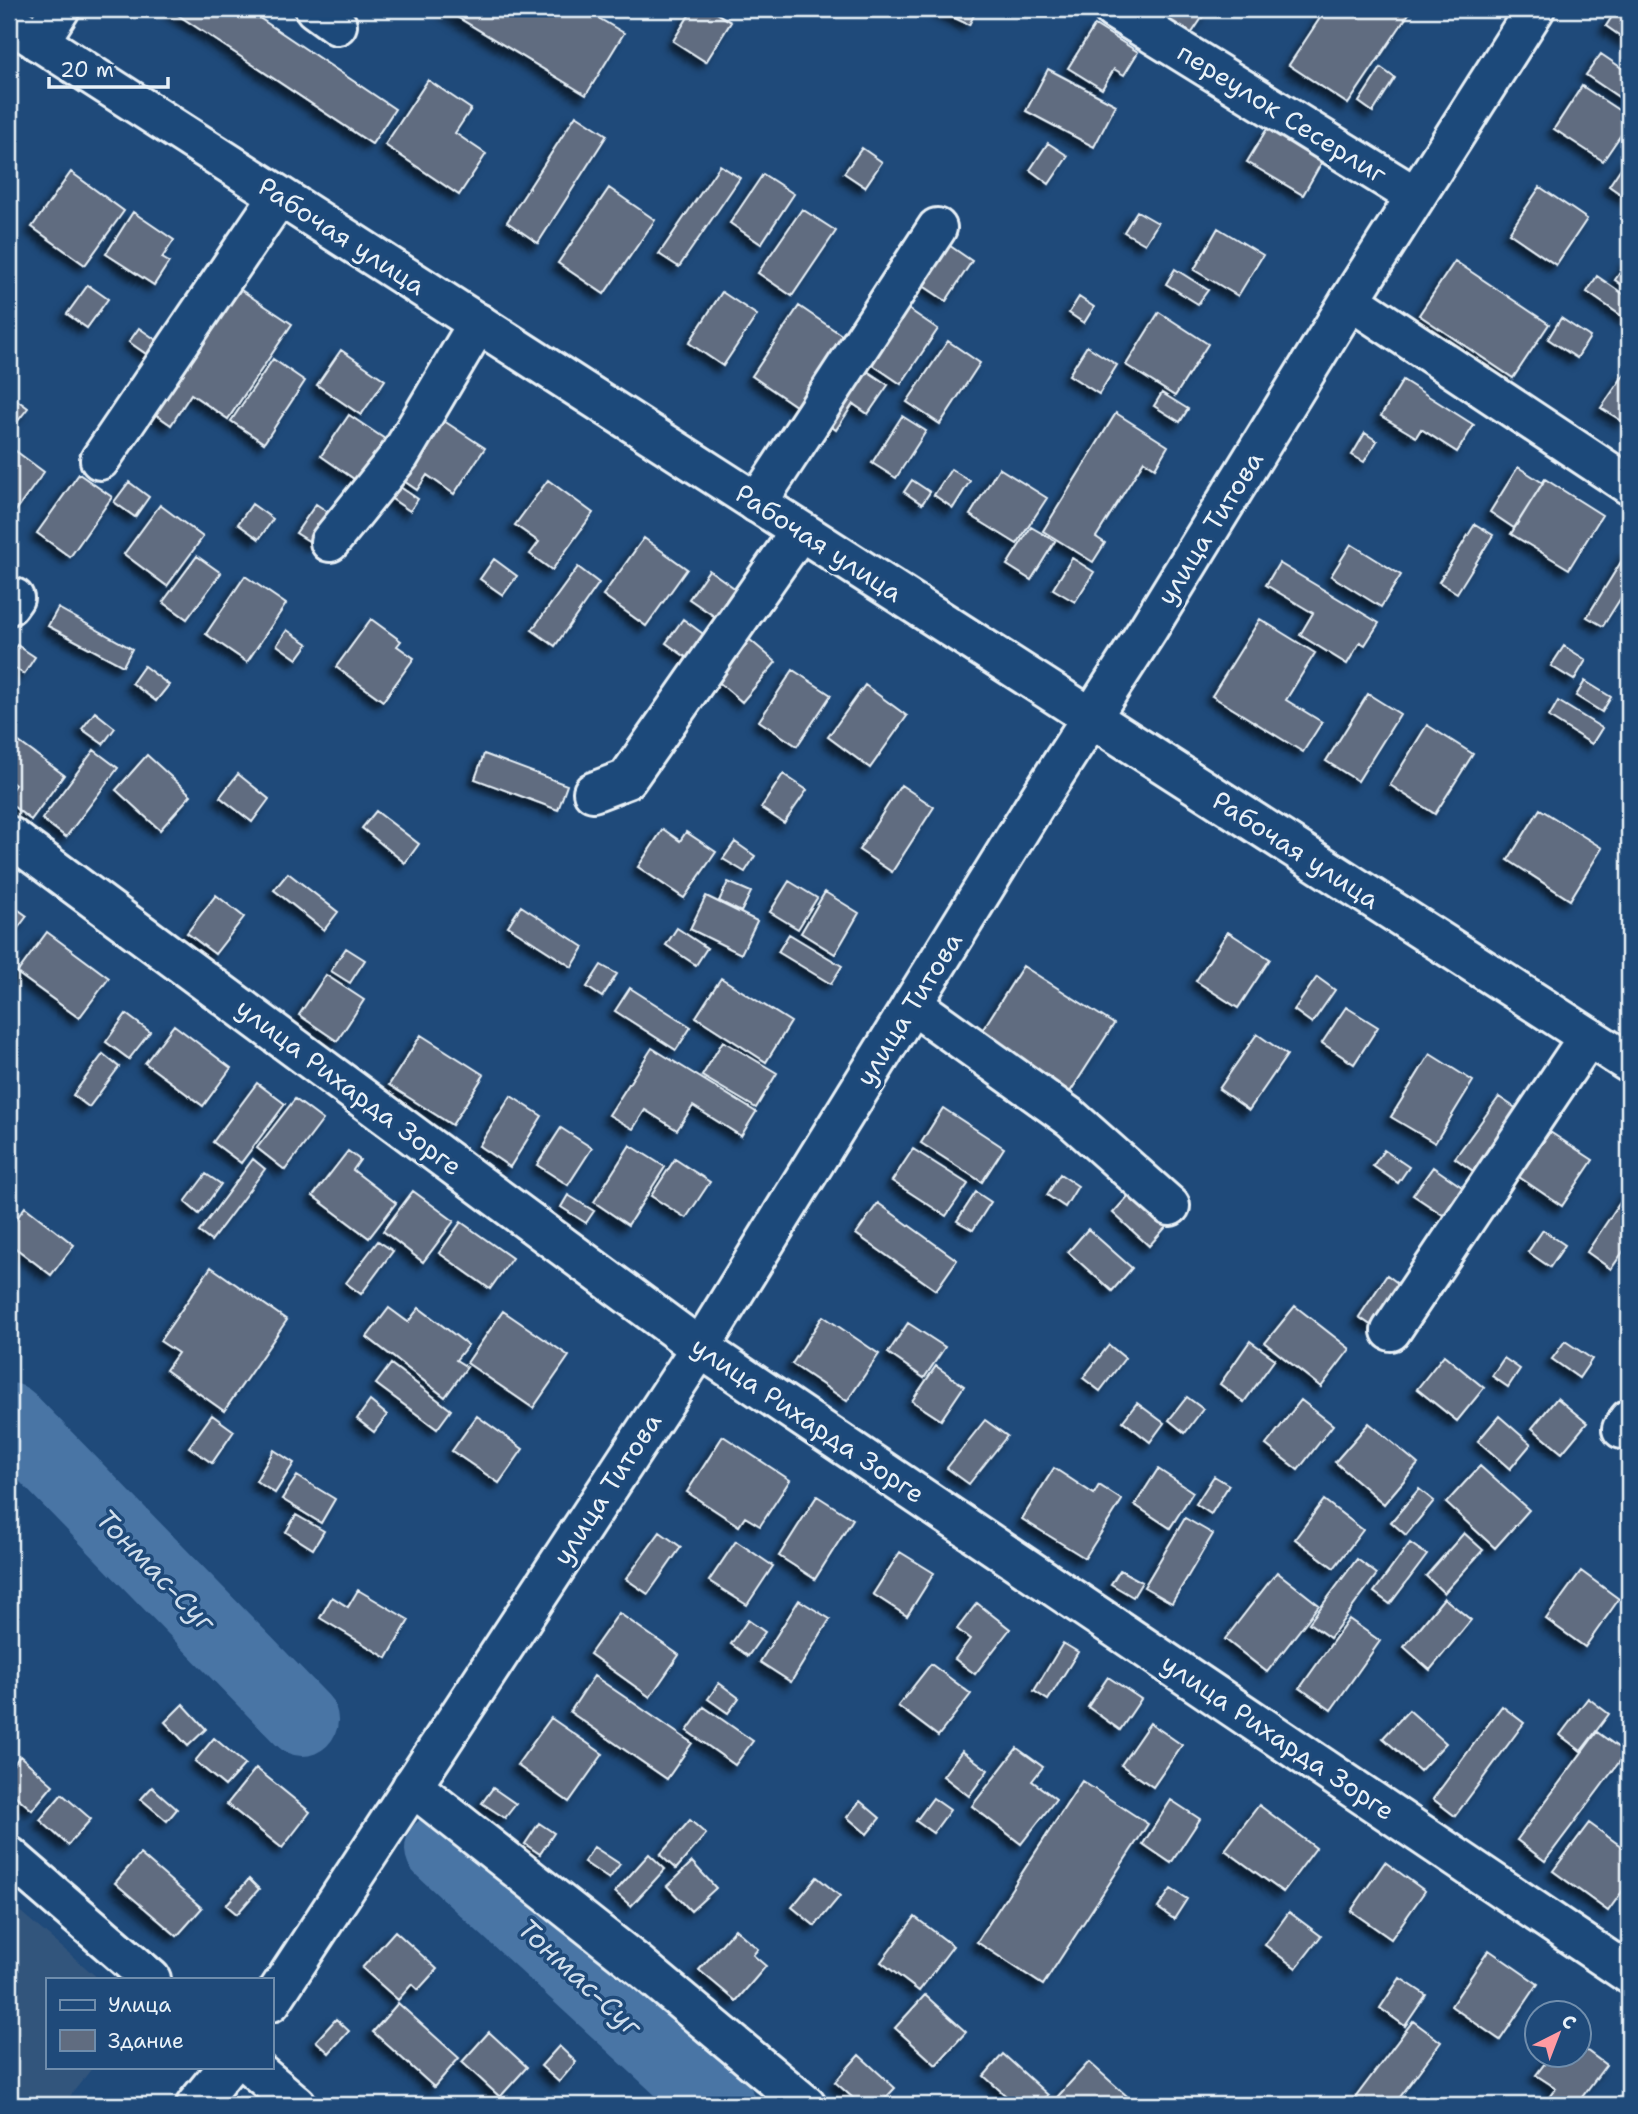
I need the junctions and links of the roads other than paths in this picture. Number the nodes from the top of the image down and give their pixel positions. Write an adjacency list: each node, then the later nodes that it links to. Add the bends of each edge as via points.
1 (60, 9): 4 (main road)
2 (1113, 9): 6 (main road, переулок Сесерлиг)
3 (1535, 9): 6 (main road, улица Титова)
4 (24, 32): 5 (main road, Рабочая улица)
5 (279, 196): 9 (main road, Рабочая улица); 10 (main road)
6 (1415, 196): 8 (main road, улица Титова)
7 (937, 228): 12 (main road)
8 (1350, 300): 11 (main road); 15 (main road, улица Титова)
9 (478, 323): 12 (main road, Рабочая улица); 14 (main road, via 400,454)
10 (100, 460)
11 (1629, 485)
12 (757, 503): 13 (main road, Рабочая улица)
13 (800, 531): 15 (main road, Рабочая улица); 16 (main road, via 627,779)
14 (330, 542)
15 (1091, 717): 18 (main road, улица Титова); 19 (main road, Рабочая улица)
16 (593, 792)
17 (9, 836): 23 (main road, улица Рихарда Зорге)
18 (912, 1004): 21 (main road, via 1071,1118); 23 (main road, улица Титова)
19 (1588, 1037): 20 (main road, Рабочая улица); 22 (main road)
20 (1629, 1063)
21 (1170, 1206)
22 (1391, 1331)
23 (700, 1348): 24 (main road, улица Титова); 26 (main road, улица Рихарда Зорге)
24 (412, 1786): 28 (main road, улица Титова); 33 (main road, via 640,1966)
25 (9, 1856): 27 (main road)
26 (1629, 1974)
27 (150, 1978)
28 (273, 1999)
29 (226, 2068): 31 (main road)
30 (253, 2068): 32 (main road)
31 (196, 2105)
32 (297, 2105)
33 (806, 2105)

